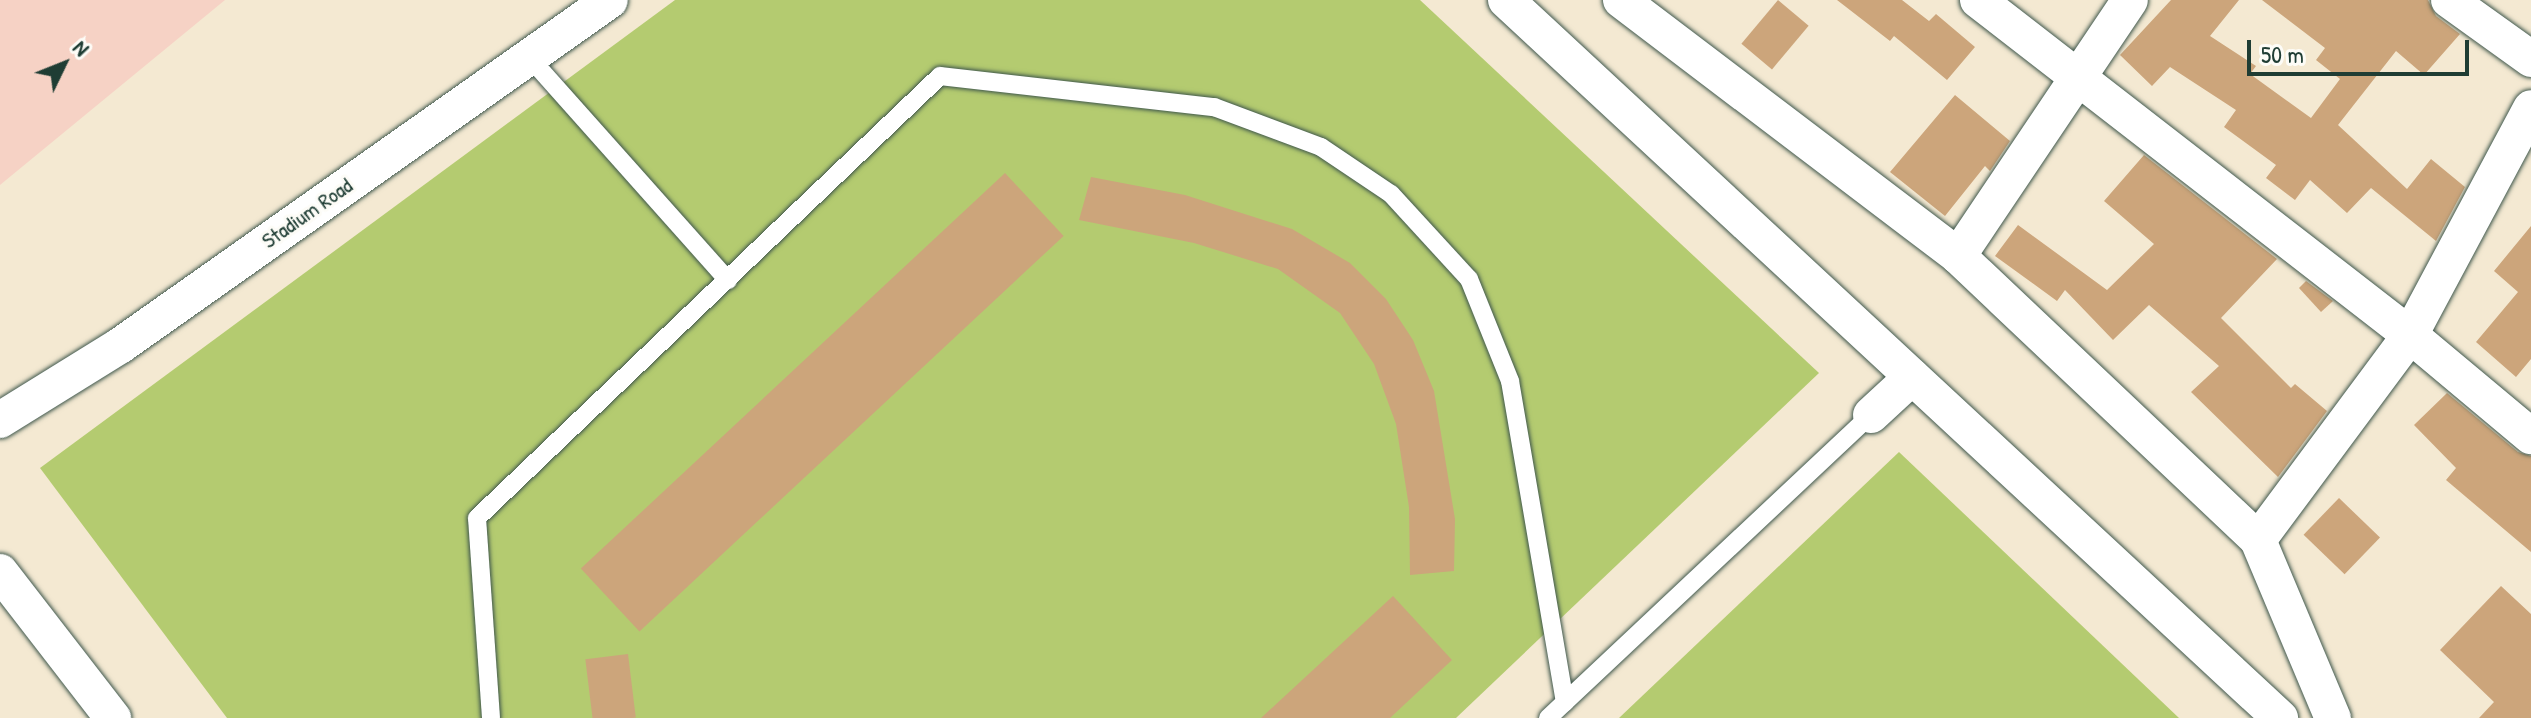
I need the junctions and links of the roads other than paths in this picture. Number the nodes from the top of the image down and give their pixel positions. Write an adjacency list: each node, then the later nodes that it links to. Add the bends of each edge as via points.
1 (610, 0): 7 (street, Stadium Road)
2 (1506, 0): 14 (street)
3 (1978, 0): 9 (street)
4 (2130, 0): 9 (street)
5 (2449, 0): 8 (street)
6 (1635, 3): 11 (street)
7 (529, 57): 12 (lane); 16 (street, Stadium Road, via 121,345)
8 (2531, 59)
9 (2079, 75): 11 (street); 13 (street)
10 (2531, 108): 13 (street)
11 (1958, 256): 18 (street)
12 (728, 280): 20 (lane, via 940,76 1214,107 1321,147 1391,194 1469,279 1510,381); 22 (lane, via 477,518)
13 (2410, 335): 17 (street); 18 (street)
14 (1912, 377): 15 (street); 24 (street)
15 (1871, 415): 20 (lane)
16 (0, 420)
17 (2531, 436)
18 (2258, 540): 25 (street)
19 (0, 572): 21 (street)
20 (1565, 702): 23 (lane)
21 (113, 718)
22 (491, 718)
23 (1548, 718)
24 (2280, 718)
25 (2333, 718)

